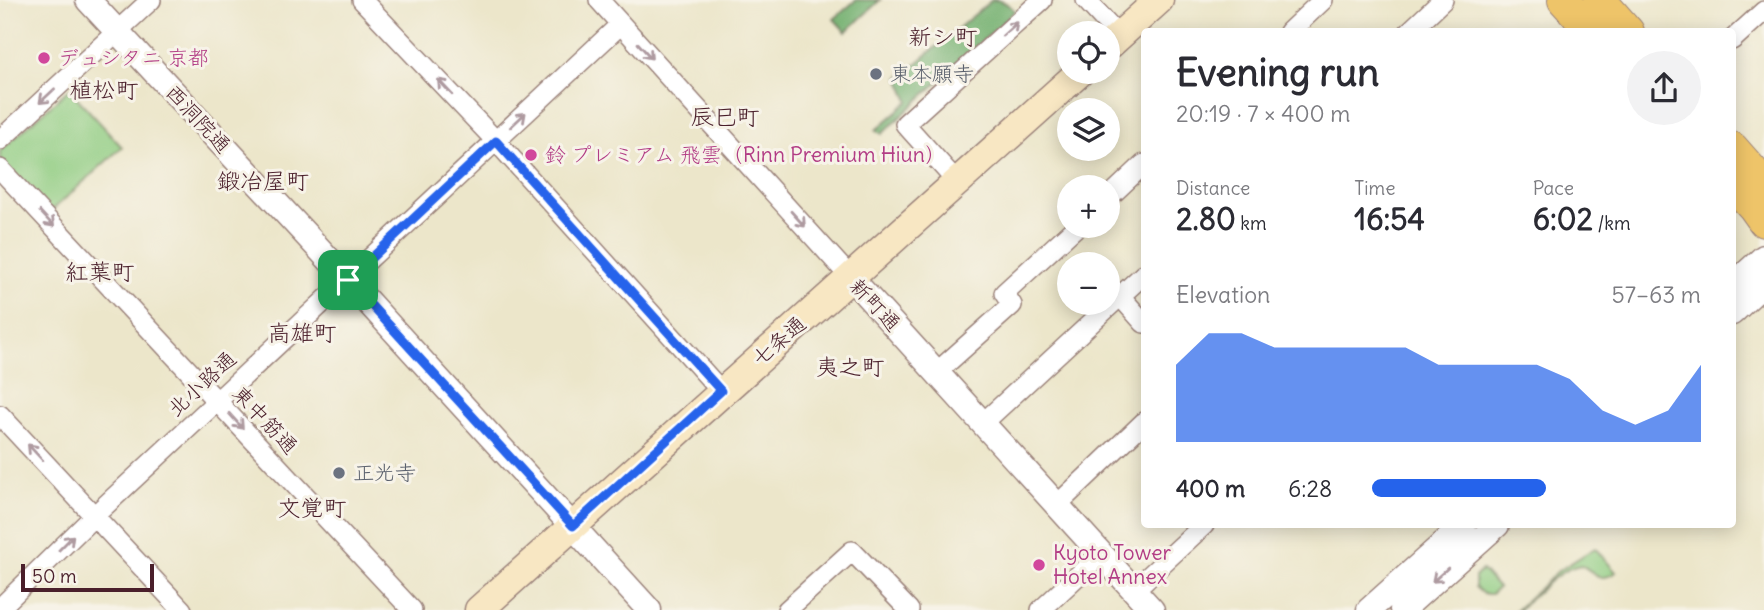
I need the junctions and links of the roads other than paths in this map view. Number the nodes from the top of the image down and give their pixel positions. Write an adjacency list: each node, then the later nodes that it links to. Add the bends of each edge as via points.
1 (88, 0): 19 (street, 西洞院通)
2 (151, 0): 19 (street)
3 (362, 0): 24 (street, one-way to 3)
4 (599, 0): 14 (street, 新町通)
5 (1042, 0): 28 (street, one-way to 5, via 905,124)
6 (1086, 0): 13 (street)
7 (1159, 0): 20 (main road)
8 (1323, 0): 15 (street)
9 (1443, 0): 16 (street)
10 (1564, 0): 17 (main road)
11 (1600, 0): 18 (main road)
12 (1764, 10): 21 (street)
13 (1100, 21)
14 (621, 24): 24 (street, 北小路通, one-way to 14); 36 (street, 新町通, one-way to 36)
15 (1293, 28)
16 (1413, 28)
17 (1589, 28)
18 (1624, 28)
19 (117, 32): 23 (street, one-way to 23); 37 (street, 西洞院通)
20 (1120, 35)
21 (1736, 36)
22 (1067, 84): 28 (main road, 七条通)
23 (0, 140)
24 (496, 141): 37 (street, 北小路通); 45 (street)
25 (1736, 152): 29 (main road)
26 (1141, 167): 30 (street)
27 (0, 170): 46 (street, 東中筋通, one-way to 46)
28 (957, 182): 36 (main road, 七条通)
29 (1764, 184)
30 (1120, 187)
31 (1736, 187): 32 (main road)
32 (1764, 221)
33 (1064, 238): 44 (street, via 1003,293 1012,305)
34 (1764, 257): 38 (street)
35 (1141, 277): 40 (street)
36 (851, 278): 44 (street, 新町通); 45 (main road, 七条通)
37 (348, 280): 46 (street, 北小路通); 52 (street, 西洞院通)
38 (1736, 282)
39 (1764, 283): 41 (street)
40 (1120, 296): 43 (street)
41 (1736, 309)
42 (1100, 315): 48 (street)
43 (1141, 320)
44 (937, 372): 48 (street, 新町通)
45 (721, 391): 52 (main road, 七条通)
46 (217, 401): 51 (street, 北小路通); 61 (street, 東中筋通, one-way to 61)
47 (0, 415): 51 (street, one-way to 47)
48 (983, 423): 50 (street, 新町通)
49 (1141, 425): 50 (street)
50 (1056, 505): 56 (street, 新町通)
51 (94, 516): 59 (street, 北小路通, one-way to 51); 60 (street)
52 (573, 526): 62 (main road, 七条通); 63 (street, 西洞院通)
53 (1201, 528): 57 (street)
54 (1461, 528): 58 (street)
55 (1493, 528): 58 (street, one-way to 58)
56 (1101, 554): 57 (street, 新町通); 66 (street)
57 (1133, 590): 67 (street, 新町通)
58 (1390, 606)
59 (0, 608)
60 (182, 610)
61 (412, 610)
62 (479, 610)
63 (649, 610)
64 (787, 610): 65 (street, via 852,551)
65 (909, 610)
66 (1041, 610)
67 (1152, 610)

